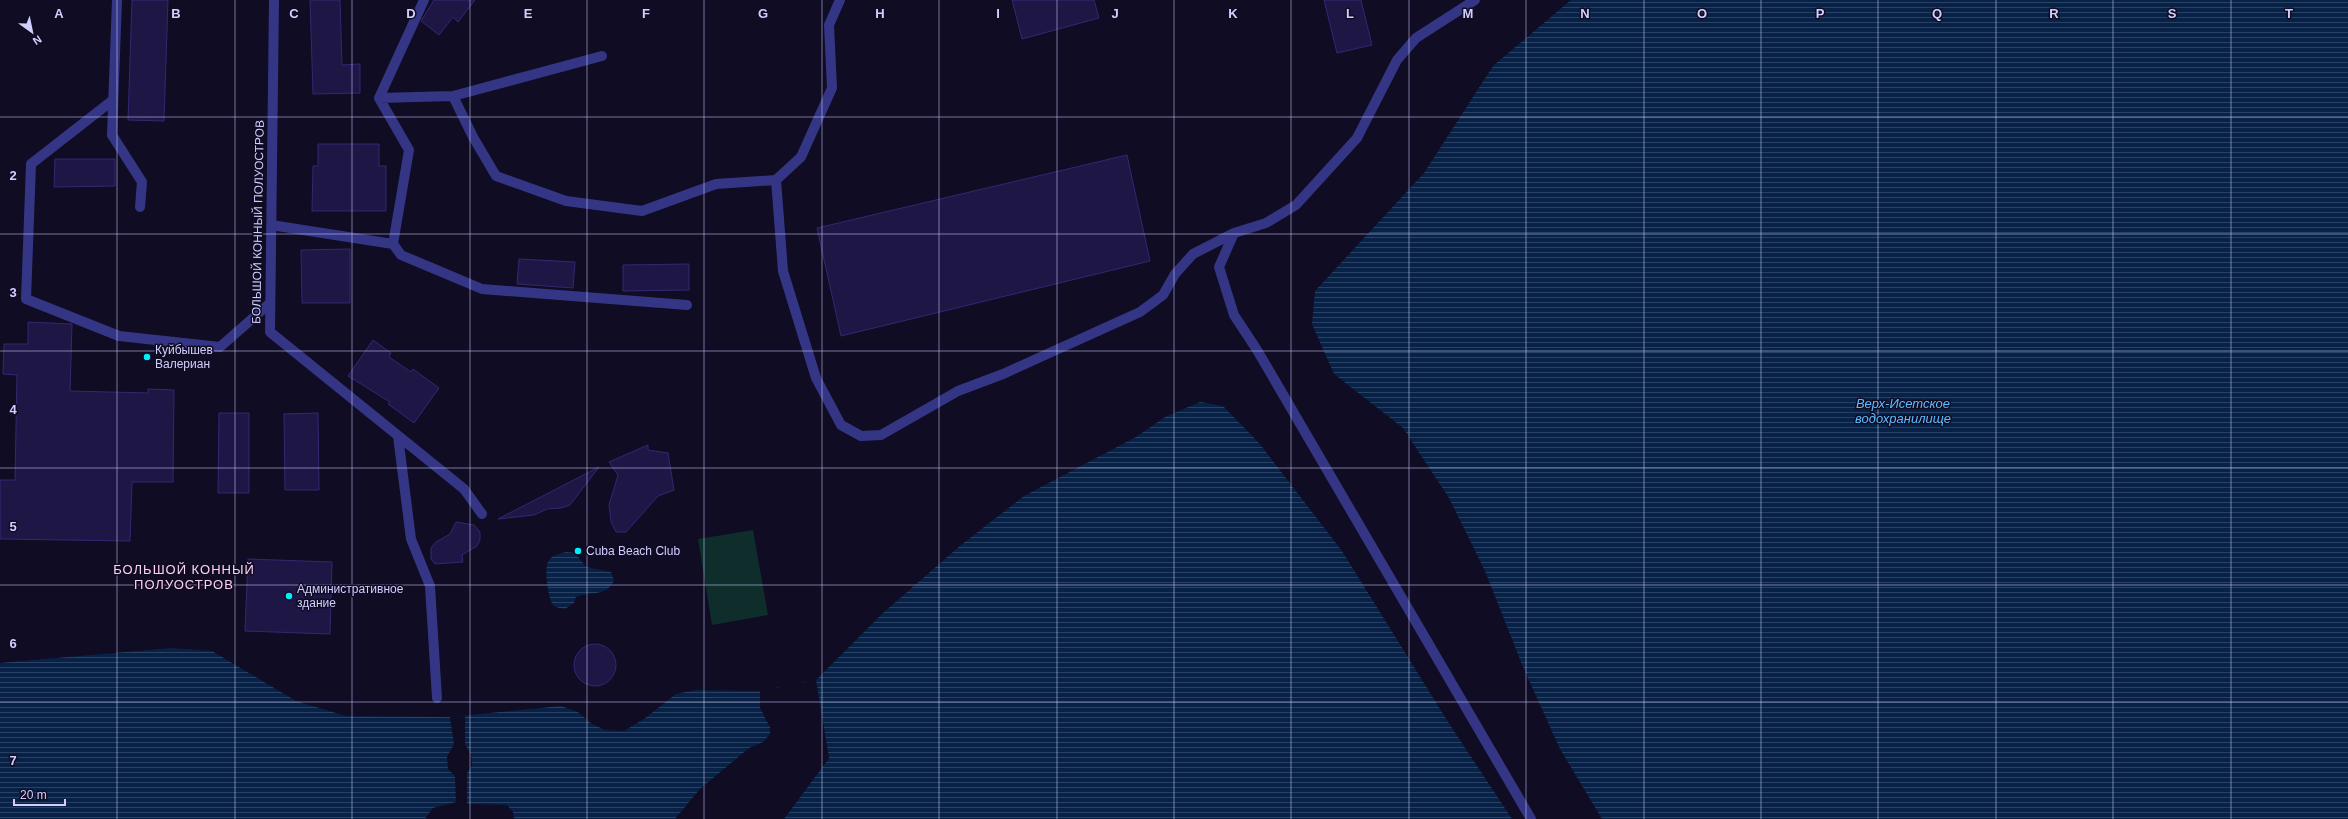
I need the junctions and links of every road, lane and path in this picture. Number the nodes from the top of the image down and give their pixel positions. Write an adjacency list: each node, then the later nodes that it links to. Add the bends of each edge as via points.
1 (116, 0): 9 (street)
2 (274, 0): 12 (street, БОЛЬШОЙ КОННЫЙ ПОЛУОСТРОВ)
3 (424, 0): 8 (street)
4 (840, 0): 10 (street, via 829,25 832,88 801,157)
5 (1475, 0): 13 (street, via 1416,38 1397,60 1357,138 1296,205 1266,223)
6 (602, 56): 7 (street)
7 (453, 96): 8 (street); 10 (street, via 496,176 566,201 642,211 716,184)
8 (379, 98): 14 (street, via 409,150)
9 (113, 100): 11 (street, via 112,135 142,182); 15 (street, via 30,164 26,299 119,336 220,347)
10 (776, 180): 13 (street, via 783,271 816,378 840,425 860,436 881,435 958,391 1004,374 1140,312 1163,295 1175,274 1193,254)
11 (140, 207)
12 (271, 225): 14 (street); 15 (street, БОЛЬШОЙ КОННЫЙ ПОЛУОСТРОВ)
13 (1234, 233): 20 (street, via 1219,268 1234,315)
14 (393, 244): 16 (street, via 401,255 482,289)
15 (270, 303): 17 (street, БОЛЬШОЙ КОННЫЙ ПОЛУОСТРОВ, via 270,332)
16 (686, 305)
17 (398, 436): 18 (street, БОЛЬШОЙ КОННЫЙ ПОЛУОСТРОВ, via 464,489); 19 (street, via 411,539 430,586)
18 (482, 514)
19 (438, 698)
20 (1531, 819)

